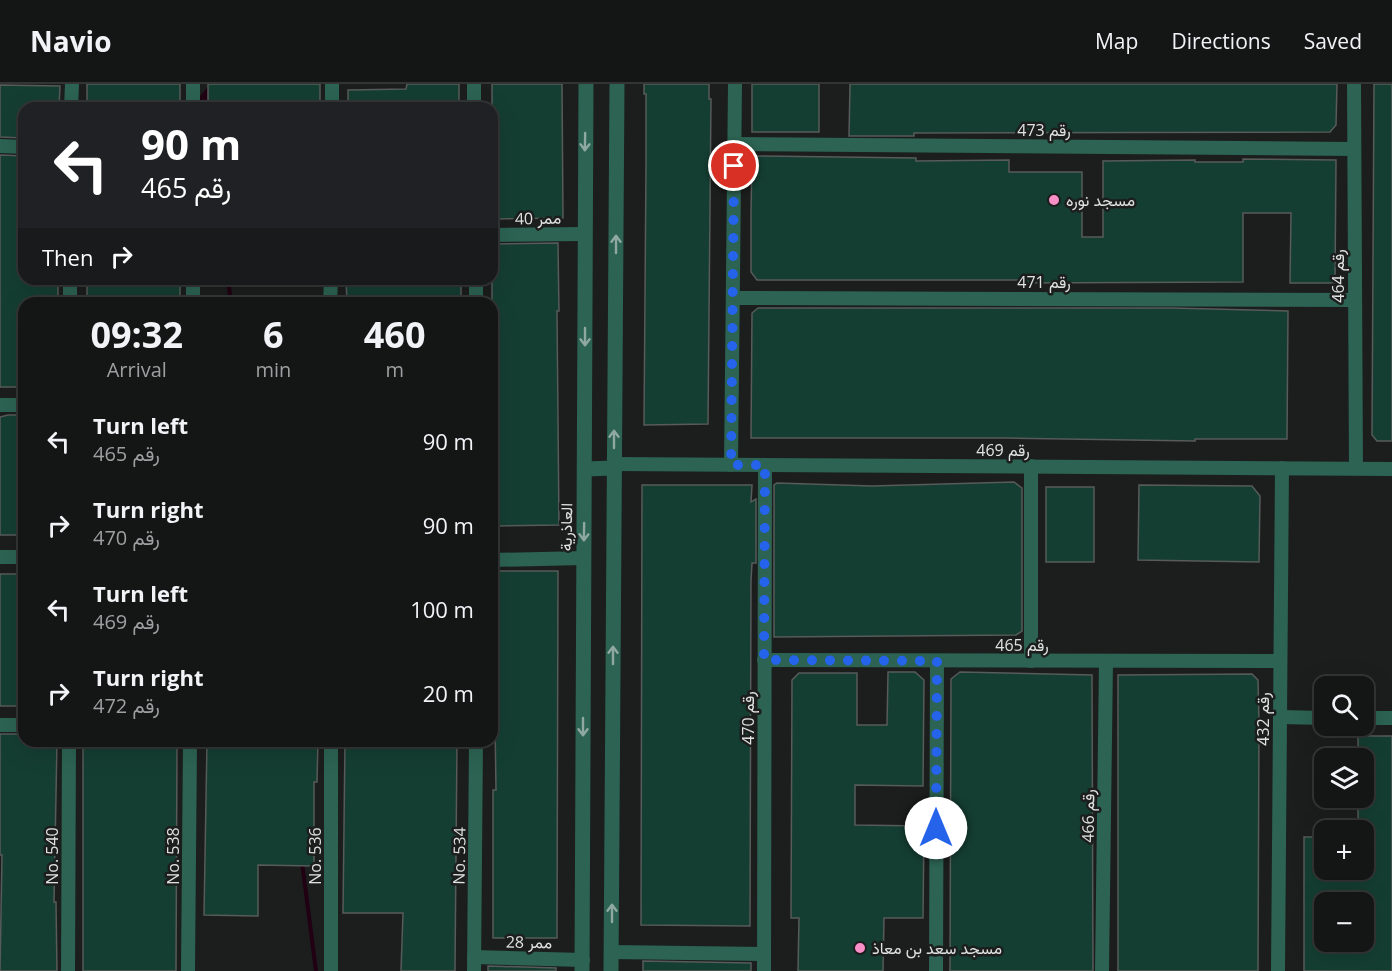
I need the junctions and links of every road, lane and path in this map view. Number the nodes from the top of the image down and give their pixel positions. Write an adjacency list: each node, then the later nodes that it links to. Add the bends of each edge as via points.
1 (72, 84): 9 (street)
2 (193, 84): 10 (street)
3 (332, 84): 11 (street)
4 (474, 84): 12 (street)
5 (586, 84): 17 (street, العاذرية, one-way to 17)
6 (617, 84): 25 (street, one-way to 6)
7 (735, 84): 13 (street)
8 (1354, 84): 16 (street, رقم 464)
9 (71, 102)
10 (193, 102)
11 (332, 102)
12 (474, 102)
13 (734, 144): 16 (street, رقم 473); 19 (street)
14 (0, 146): 15 (street)
15 (18, 147)
16 (1354, 148): 20 (street, رقم 464)
17 (584, 234): 18 (street, ممر 40); 29 (street, العاذرية, one-way to 29)
18 (498, 235)
19 (733, 298): 20 (street, رقم 471); 23 (street)
20 (1355, 300): 28 (street, رقم 464)
21 (0, 405): 22 (street)
22 (18, 405)
23 (731, 465): 24 (street, رقم 469); 25 (street, رقم 469)
24 (765, 465): 26 (street, رقم 469); 35 (street, رقم 470)
25 (614, 466): 29 (street); 50 (street, one-way to 25)
26 (1031, 466): 27 (street, رقم 469); 37 (street)
27 (1282, 468): 28 (street, رقم 469); 39 (street, رقم 432)
28 (1356, 468): 30 (street, رقم 469)
29 (585, 469): 33 (street, العاذرية, one-way to 33)
30 (1392, 469)
31 (0, 557): 32 (street)
32 (18, 557)
33 (584, 558): 34 (street); 53 (street, العاذرية, one-way to 53)
34 (498, 560)
35 (764, 660): 36 (street, رقم 465); 51 (street, رقم 470)
36 (937, 661): 37 (street, رقم 465); 59 (street)
37 (1031, 661): 38 (street, رقم 465)
38 (1106, 661): 39 (street, رقم 465); 60 (street, رقم 466)
39 (1280, 661): 40 (street, رقم 432)
40 (1280, 717): 41 (street); 61 (street, رقم 432)
41 (1314, 718)
42 (1374, 718): 43 (street)
43 (1392, 718)
44 (0, 725): 45 (street)
45 (18, 725)
46 (69, 747): 54 (street, No. 540)
47 (190, 747): 55 (street, No. 538)
48 (331, 747): 56 (street, No. 536)
49 (476, 747): 52 (street, No. 534)
50 (611, 952): 51 (street); 57 (street)
51 (764, 954): 58 (street, رقم 470)
52 (474, 964): 53 (street, ممر 28)
53 (583, 965)
54 (68, 971)
55 (188, 971)
56 (331, 971)
57 (611, 971)
58 (764, 971)
59 (936, 971)
60 (1102, 971)
61 (1278, 971)

